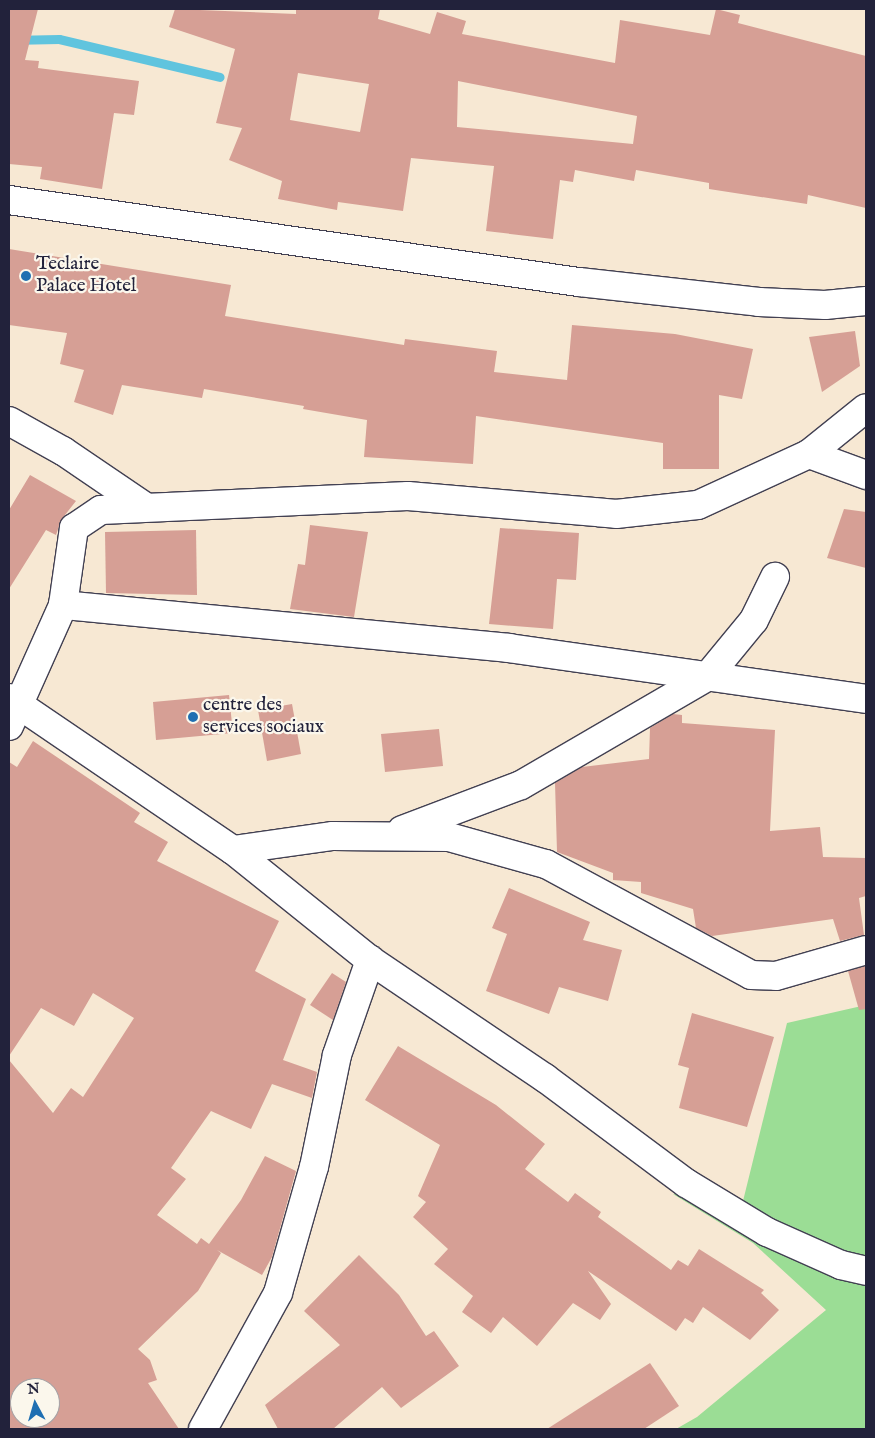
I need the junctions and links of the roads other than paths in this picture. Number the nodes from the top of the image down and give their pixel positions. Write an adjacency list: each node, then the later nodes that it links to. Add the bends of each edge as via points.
1 (9, 200): 2 (street, via 589,283 759,302 825,305)
2 (866, 301)
3 (866, 408): 5 (street)
4 (9, 421): 7 (street, via 63,451)
5 (809, 454): 6 (street); 7 (street, via 698,505 616,514 408,496)
6 (866, 475)
7 (144, 506): 9 (street, via 101,510 74,528)
8 (775, 577): 10 (street, via 754,620)
9 (63, 606): 10 (street, via 509,648); 12 (street)
10 (708, 676): 11 (street); 13 (street, via 522,786)
11 (866, 698)
12 (13, 710): 14 (street)
13 (387, 836): 14 (street, via 333,836); 15 (street, via 449,836 546,864 751,975 776,976)
14 (233, 850): 16 (street)
15 (866, 950)
16 (370, 960): 17 (street, via 546,1078 686,1183 767,1232 841,1265); 18 (street, via 338,1055 314,1167 278,1293)
17 (866, 1271)
18 (203, 1429)

